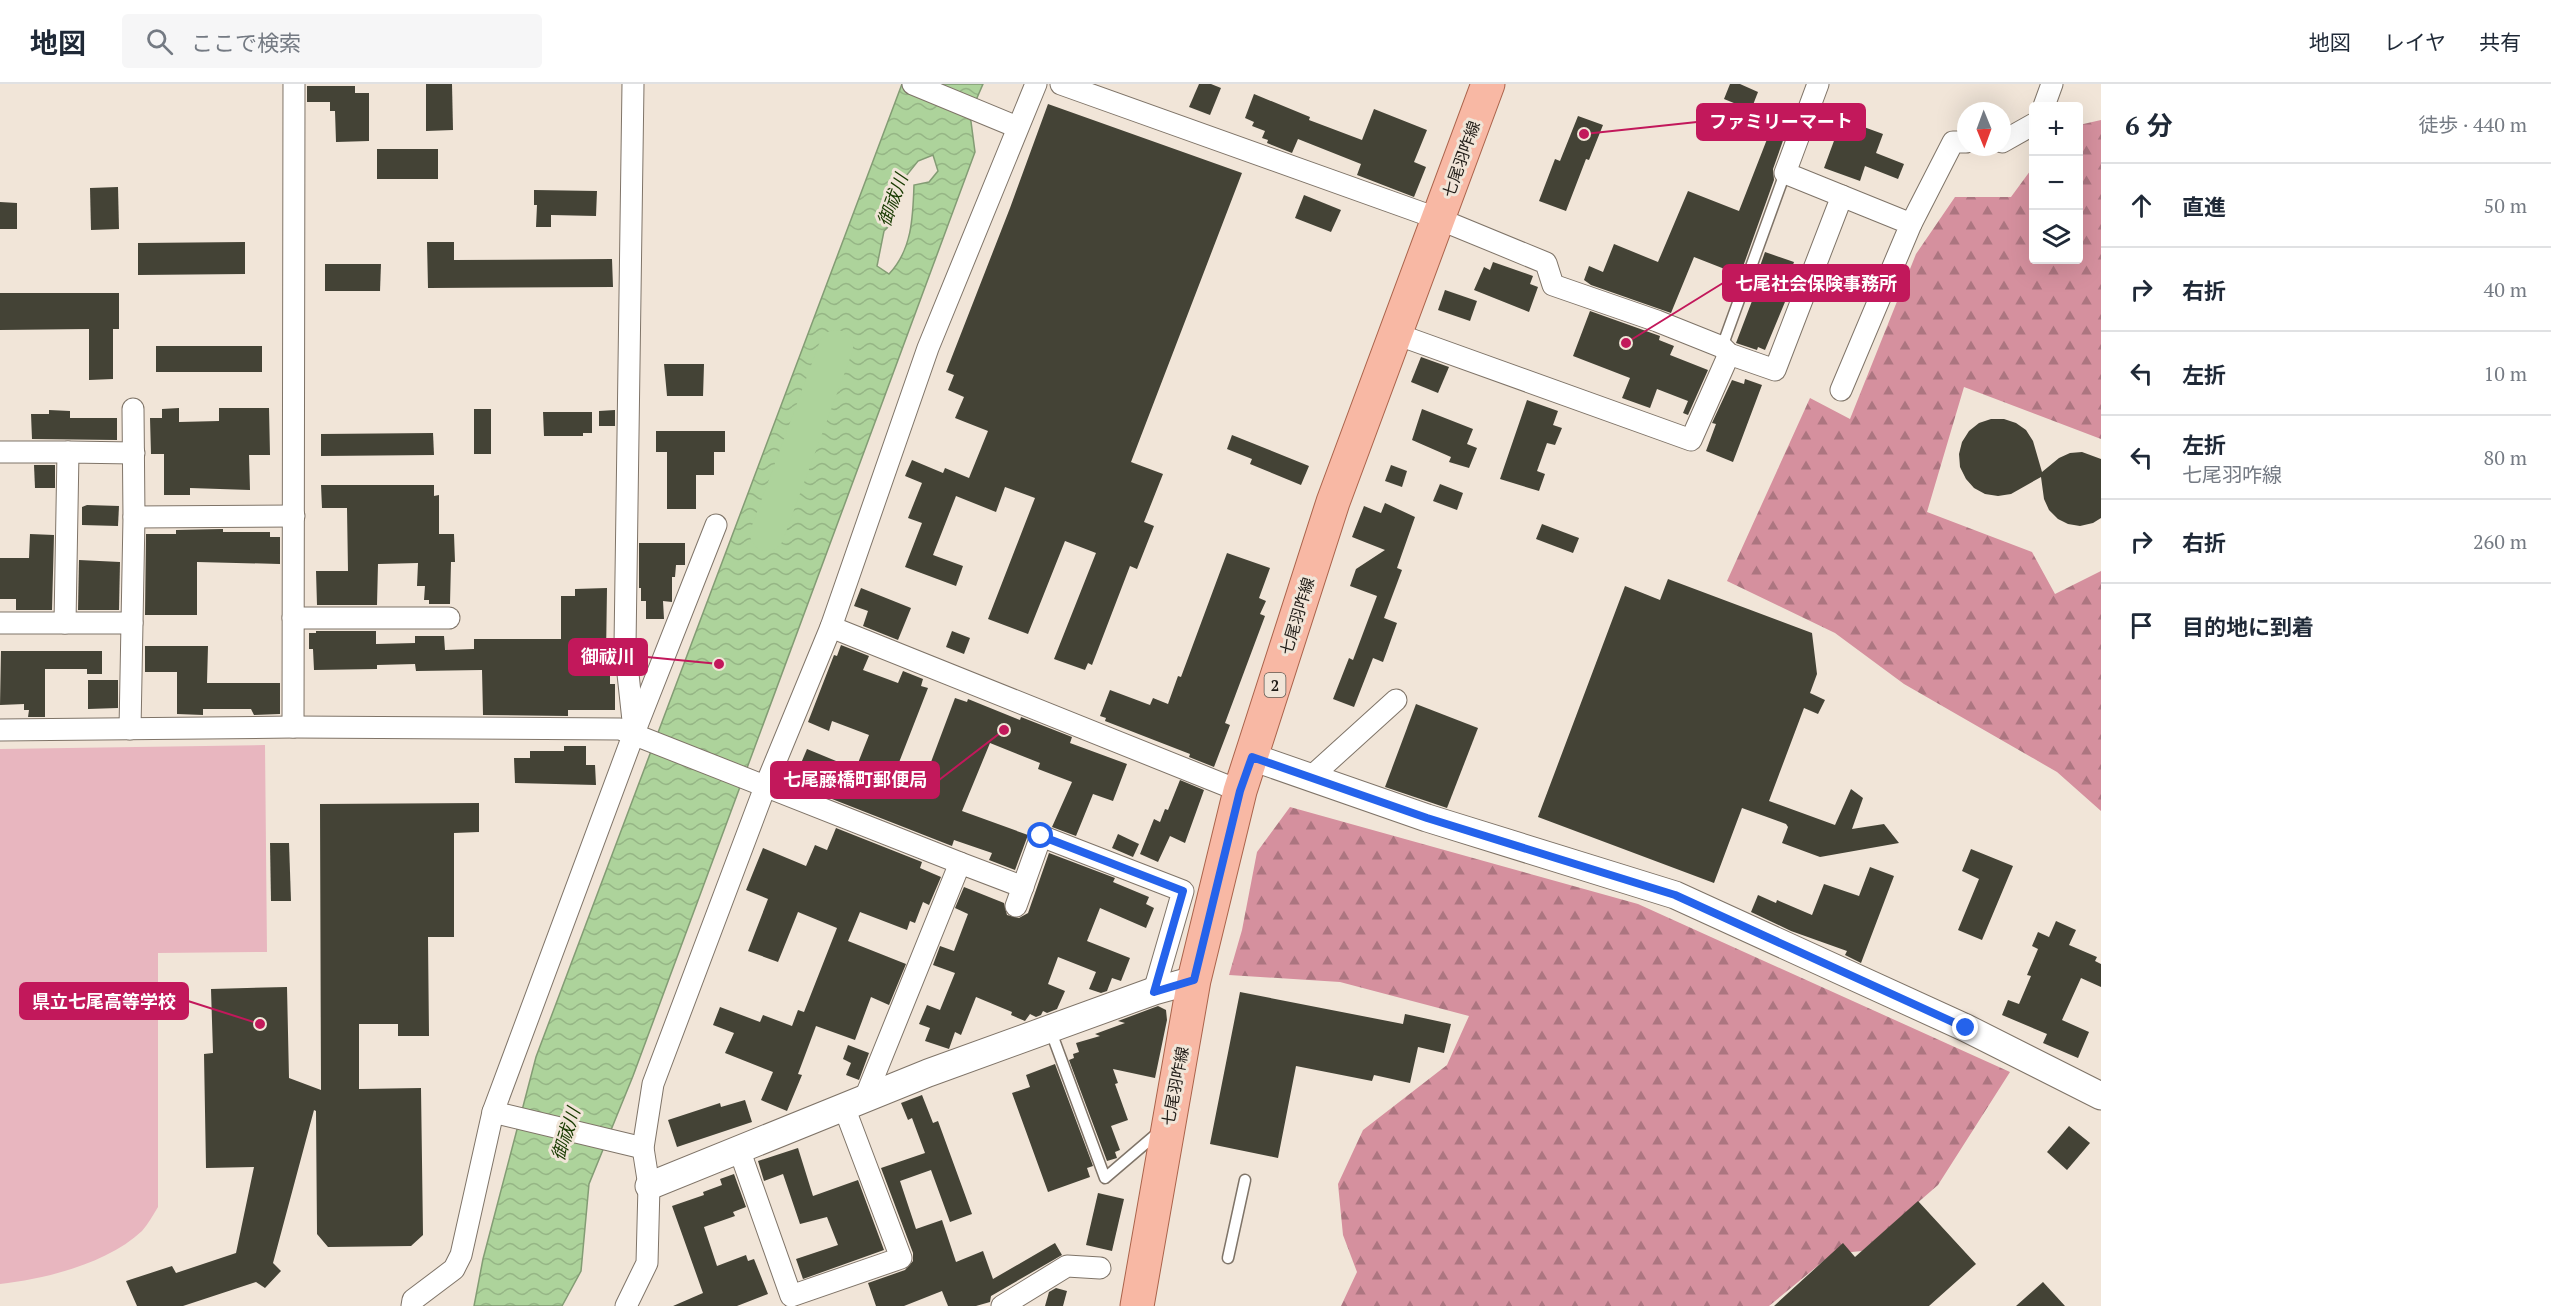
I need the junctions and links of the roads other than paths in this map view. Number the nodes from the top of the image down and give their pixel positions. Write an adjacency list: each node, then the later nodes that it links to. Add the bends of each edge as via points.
1 (294, 84): 25 (street)
2 (633, 84): 38 (street, via 626,646)
3 (913, 84): 10 (street)
4 (1036, 84): 10 (street)
5 (1061, 84): 16 (street)
6 (1488, 84): 16 (main road, 七尾羽咋線 / 2)
7 (1818, 84): 14 (street)
8 (2052, 84): 9 (street)
9 (2045, 102)
10 (1017, 127): 33 (street, via 928,348)
11 (2029, 127): 12 (street)
12 (2011, 137)
13 (1957, 142): 17 (street, via 1953,142)
14 (1785, 173): 15 (street); 19 (lane)
15 (1842, 196): 17 (street); 19 (street, via 1775,370)
16 (1439, 219): 18 (main road, 七尾羽咋線 / 2); 19 (street, via 1546,263 1553,285 1658,321)
17 (1911, 224): 20 (street)
18 (1396, 334): 19 (street, via 1691,440); 39 (main road, 七尾羽咋線 / 2, via 1333,502)
19 (1725, 350)
20 (1841, 390)
21 (133, 409): 24 (street)
22 (0, 452): 23 (street)
23 (68, 452): 24 (street); 31 (street)
24 (134, 453): 26 (street)
25 (294, 516): 26 (street); 28 (street)
26 (134, 517): 32 (street)
27 (717, 525): 38 (street)
28 (294, 618): 29 (street); 35 (street)
29 (449, 618)
30 (0, 623): 31 (street)
31 (64, 623): 32 (street)
32 (132, 623): 36 (street)
33 (831, 627): 41 (street); 42 (street)
34 (1396, 700): 40 (street)
35 (293, 727): 36 (street); 38 (street, via 576,728)
36 (130, 729): 37 (street)
37 (0, 730)
38 (634, 733): 41 (street); 49 (street)
39 (1252, 757): 40 (street); 42 (main road, 七尾羽咋線 / 2)
40 (1311, 777): 47 (street, via 1427,818 1675,895 1966,1028)
41 (765, 788): 43 (street); 51 (street, via 653,1084)
42 (1240, 791): 44 (main road, 七尾羽咋線 / 2)
43 (960, 863): 45 (street, via 1019,896 1041,836 1183,891); 48 (street)
44 (1194, 980): 45 (street); 50 (main road, 七尾羽咋線 / 2)
45 (1154, 992): 46 (street)
46 (1050, 1029): 48 (street); 50 (lane, via 1105,1178)
47 (2101, 1096)
48 (855, 1102): 52 (street); 52 (street, via 901,1258 791,1296)
49 (493, 1112): 51 (street); 57 (street, via 461,1255 454,1269 413,1300)
50 (1167, 1126): 60 (main road, 七尾羽咋線 / 2)
51 (643, 1148): 54 (street)
52 (739, 1149): 54 (street)
53 (1245, 1180): 55 (lane)
54 (649, 1186): 58 (street, via 647,1263)
55 (1228, 1258)
56 (1100, 1268): 59 (street, via 1067,1266)
57 (412, 1306)
58 (626, 1306)
59 (1002, 1306)
60 (1137, 1306)

